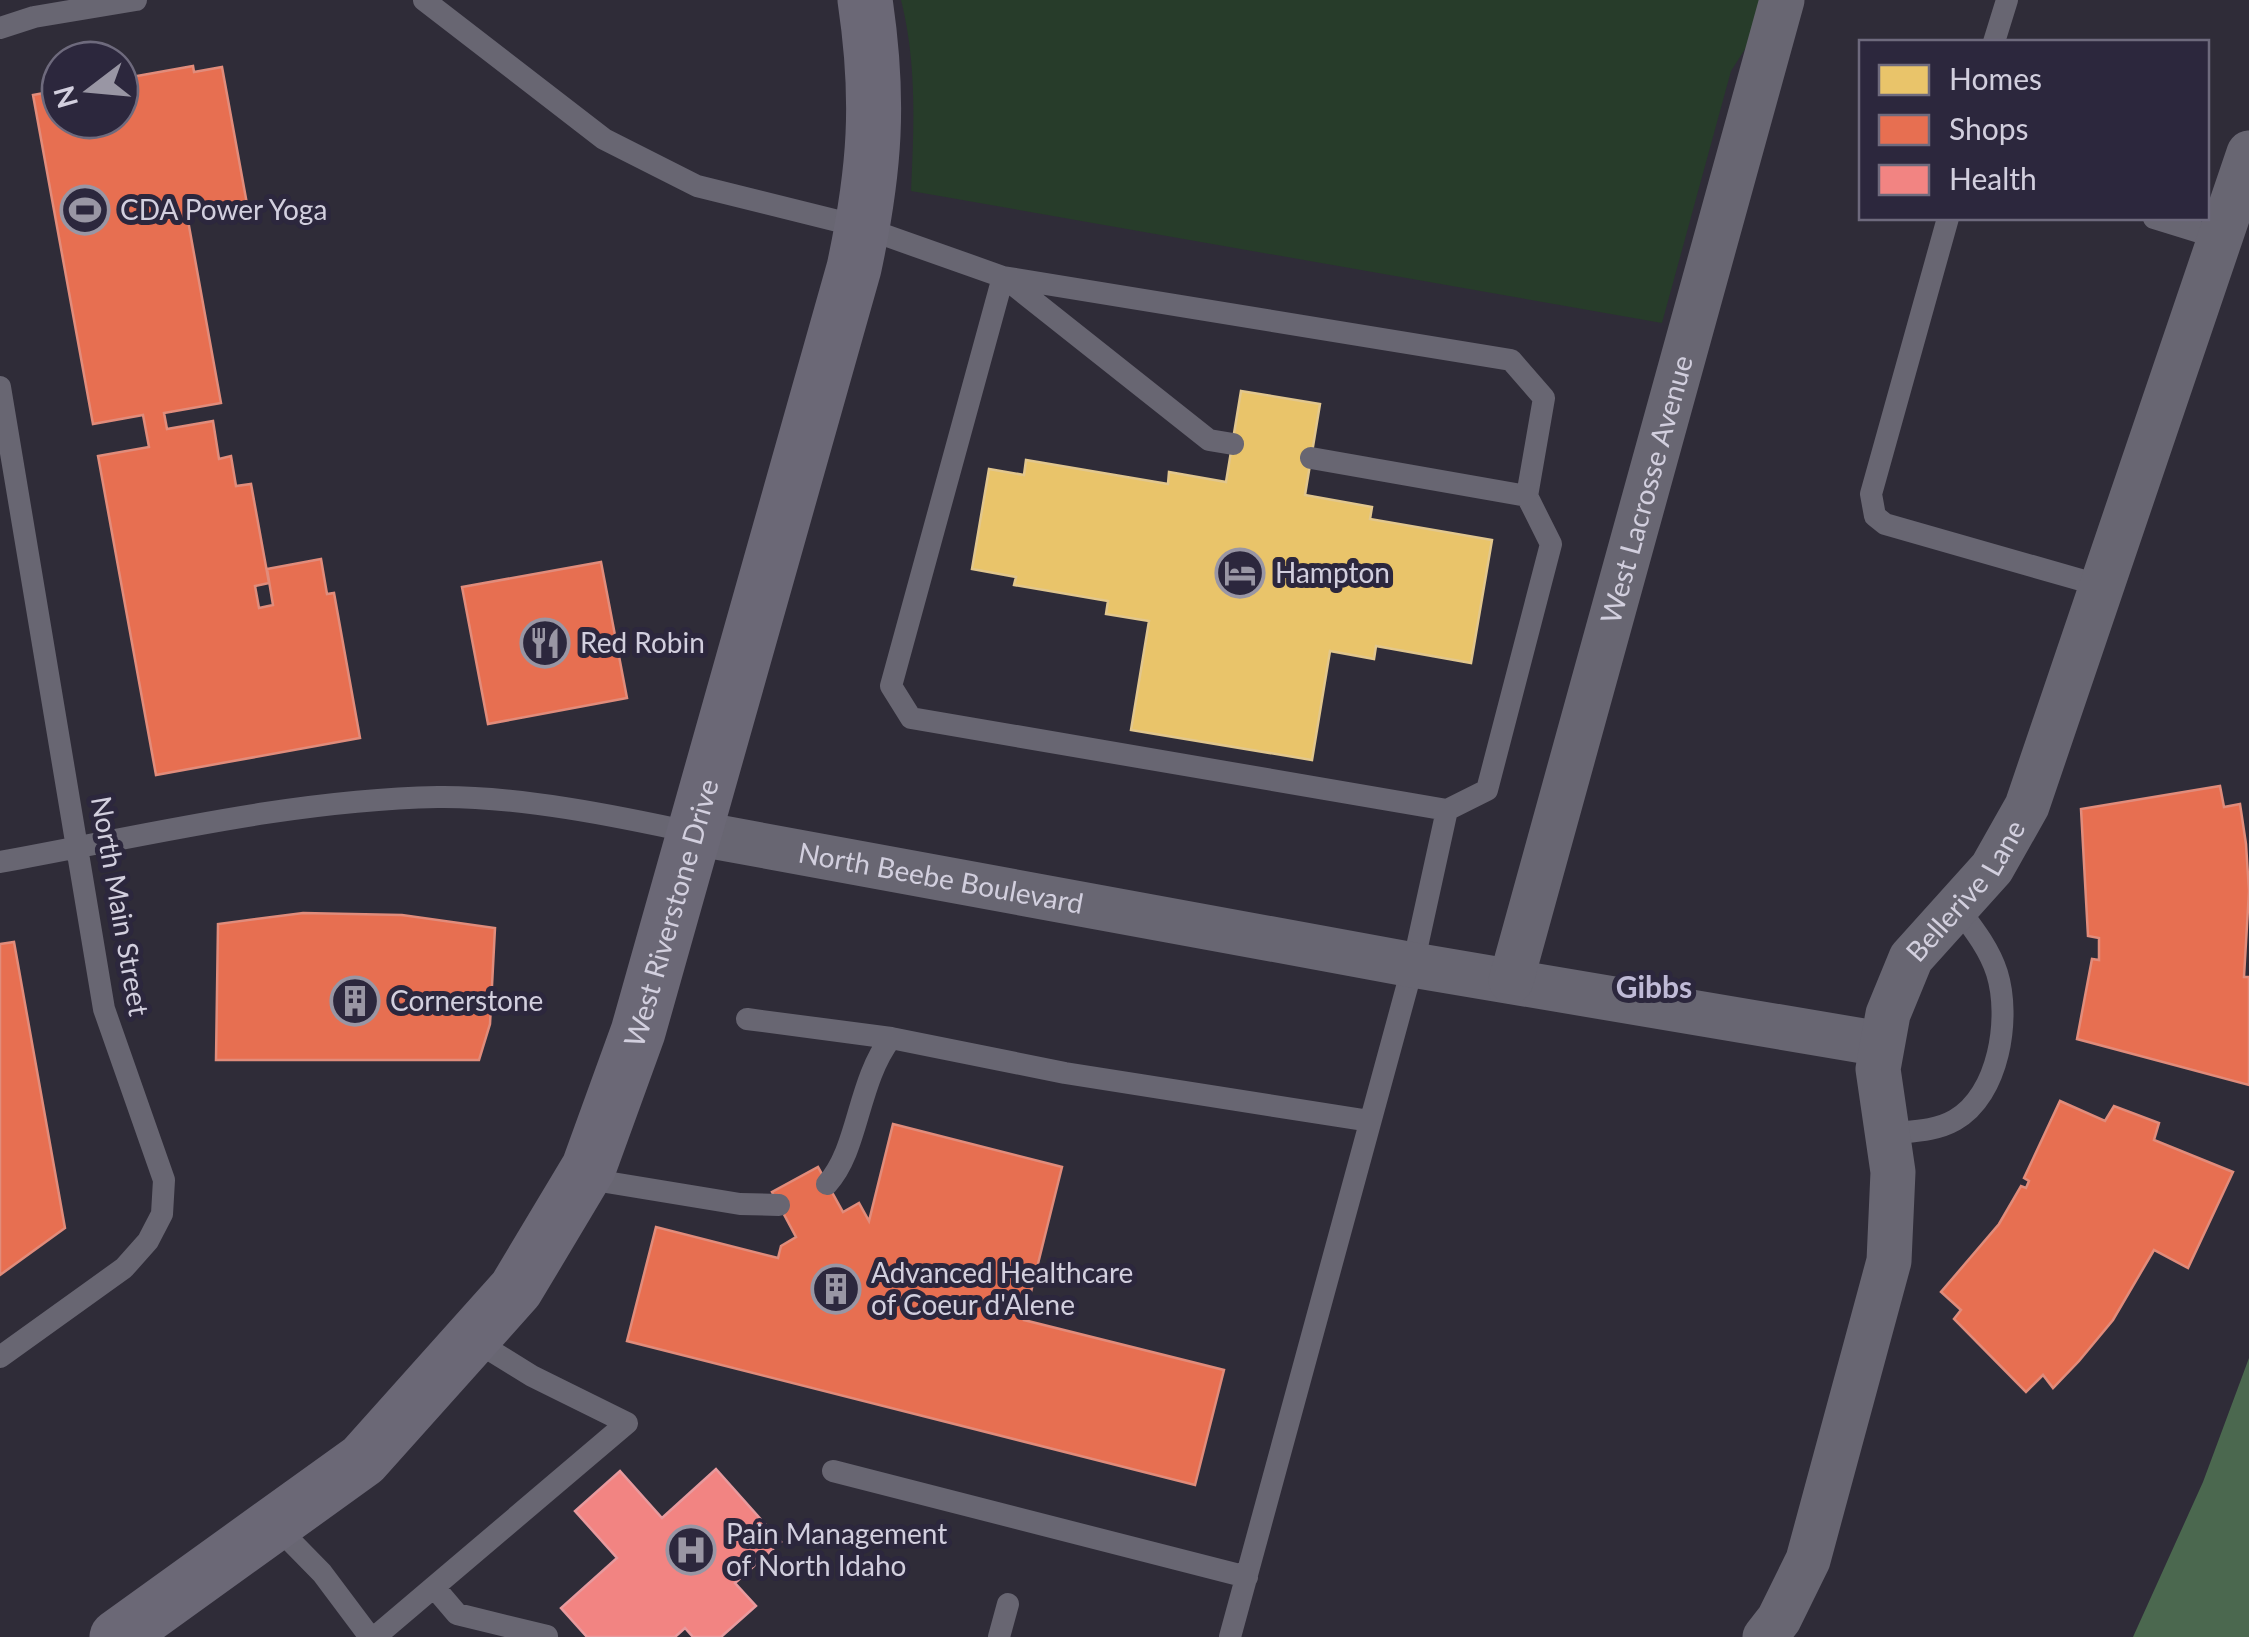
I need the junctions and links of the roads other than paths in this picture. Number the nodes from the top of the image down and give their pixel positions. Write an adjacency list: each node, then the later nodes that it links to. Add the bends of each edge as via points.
1 (136, 0): 6 (lane)
2 (424, 0): 11 (lane, via 604,139 697,186)
3 (865, 0): 11 (street, West Riverstone Drive, via 876,71 874,168)
4 (1782, 0): 25 (street, West Lacrosse Avenue)
5 (2007, 0): 7 (lane)
6 (0, 28)
7 (1995, 40)
8 (2249, 152): 12 (street, Bellerive Lane)
9 (1947, 220): 18 (lane, via 1871,494 1875,516)
10 (2160, 220): 12 (lane)
11 (862, 227): 13 (lane); 20 (street, West Riverstone Drive)
12 (2222, 239): 18 (street, Bellerive Lane)
13 (1003, 277): 15 (lane, via 1209,440); 17 (lane, via 1511,360 1544,398); 19 (lane, via 891,686 912,718)
14 (0, 387): 21 (lane, North Main Street)
15 (1232, 444)
16 (1311, 458): 17 (lane)
17 (1527, 496): 19 (lane, via 1551,544 1487,790)
18 (2102, 586): 23 (street, Bellerive Lane, via 2020,822)
19 (1447, 810): 24 (lane)
20 (695, 833): 21 (lane, North Beebe Boulevard, via 529,804 436,797 254,814); 24 (street, North Beebe Boulevard); 31 (street, West Riverstone Drive, via 638,1032)
21 (78, 848): 22 (lane, North Beebe Boulevard); 35 (lane, North Main Street, via 104,1009 160,1163 162,1214 124,1268)
22 (0, 862)
23 (1957, 907): 28 (street, Bellerive Lane, via 1911,958); 30 (lane, via 1997,973 2003,1013 1997,1055 1984,1091 1959,1118 1938,1128)
24 (1413, 965): 25 (street, North Beebe Boulevard); 29 (lane)
25 (1511, 981): 28 (street, North Beebe Boulevard)
26 (747, 1020): 27 (lane)
27 (891, 1038): 29 (lane); 32 (lane, via 874,1059 847,1148)
28 (1880, 1044): 30 (street, Bellerive Lane)
29 (1370, 1120): 38 (lane)
30 (1887, 1134): 46 (street, Bellerive Lane, via 1895,1215 1890,1261 1808,1560)
31 (582, 1178): 33 (lane); 34 (street, West Riverstone Drive, via 516,1289)
32 (827, 1184)
33 (779, 1205)
34 (471, 1339): 37 (street, West Riverstone Drive, via 363,1460); 39 (lane, via 626,1422)
35 (0, 1357)
36 (834, 1471): 38 (lane)
37 (274, 1524): 42 (street, West Riverstone Drive); 43 (lane)
38 (1247, 1577): 45 (lane)
39 (434, 1587): 41 (lane, via 457,1614); 43 (lane)
40 (1008, 1604): 44 (lane)
41 (548, 1636)
42 (117, 1637)
43 (372, 1637)
44 (999, 1637)
45 (1230, 1637)
46 (1765, 1637)

